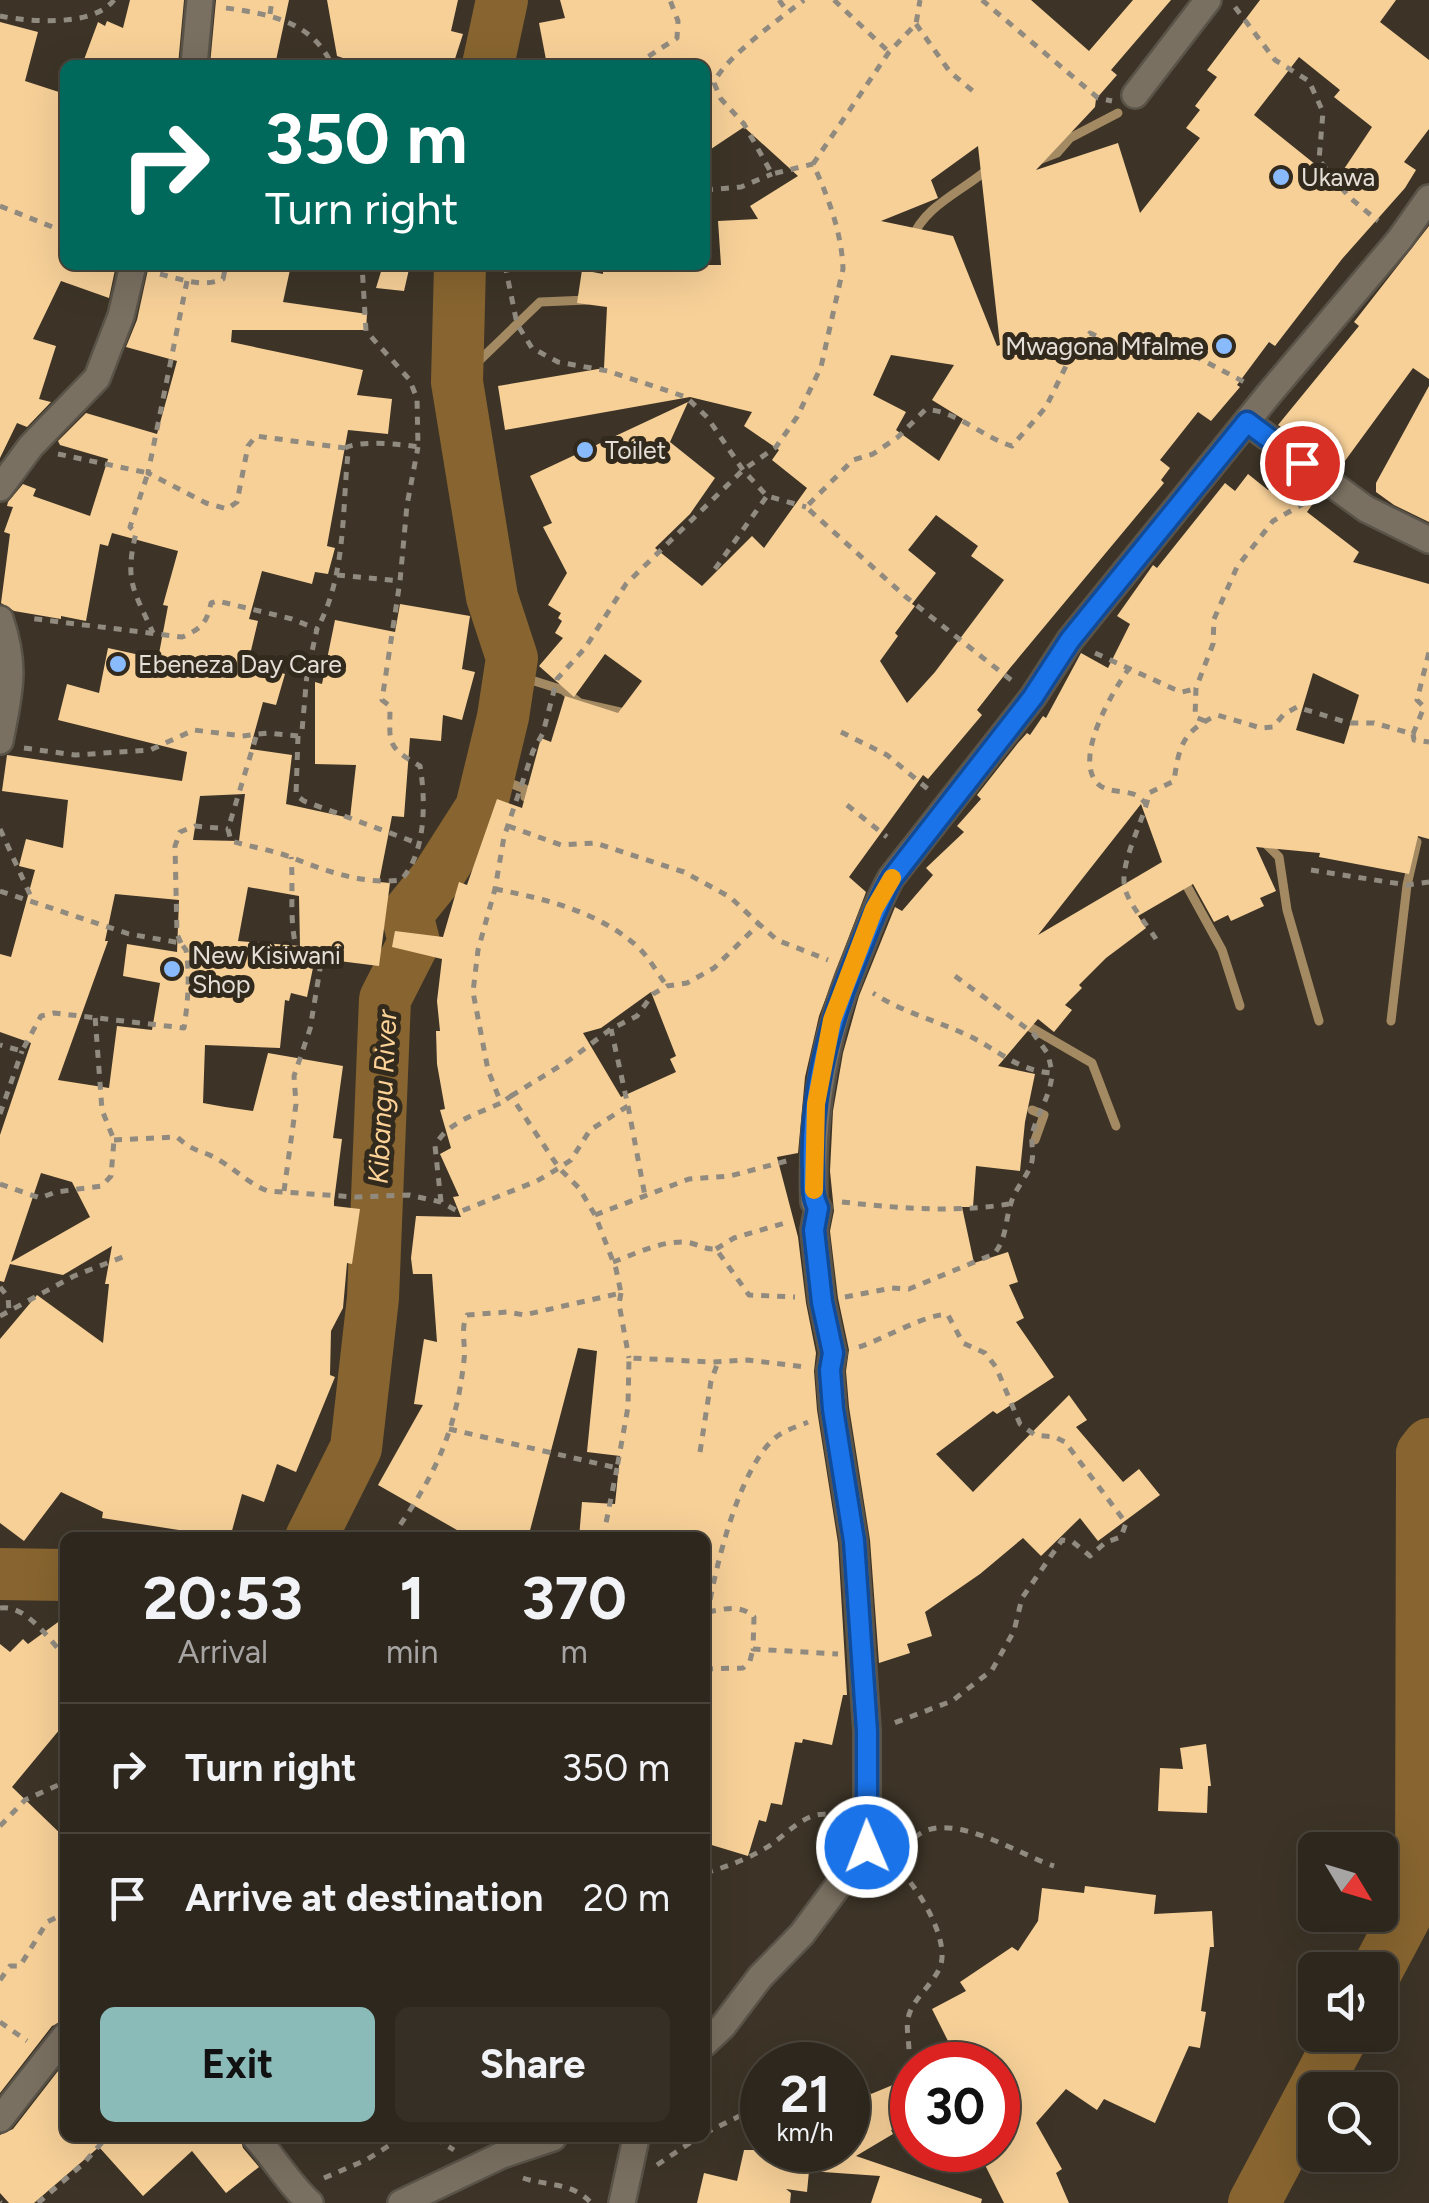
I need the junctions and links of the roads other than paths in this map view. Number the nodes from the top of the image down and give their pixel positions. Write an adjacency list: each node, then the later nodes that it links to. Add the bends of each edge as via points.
1 (1208, 0): 4 (street)
2 (200, 2): 3 (street)
3 (194, 60)
4 (1135, 95)
5 (1429, 198): 7 (street)
6 (132, 270): 8 (street, via 97,378)
7 (1247, 422): 9 (street, via 1388,522); 12 (street, via 1070,640 908,856 874,909 832,1020 816,1104 814,1230 854,1541 878,1854)
8 (0, 488)
9 (1429, 540)
10 (8, 618): 11 (street)
11 (5, 745)
12 (710, 2038)
13 (60, 2042): 14 (street)
14 (0, 2119)
15 (260, 2142): 18 (street)
16 (543, 2142): 20 (street)
17 (635, 2142): 19 (street)
18 (302, 2195)
19 (625, 2196)
20 (402, 2203)

